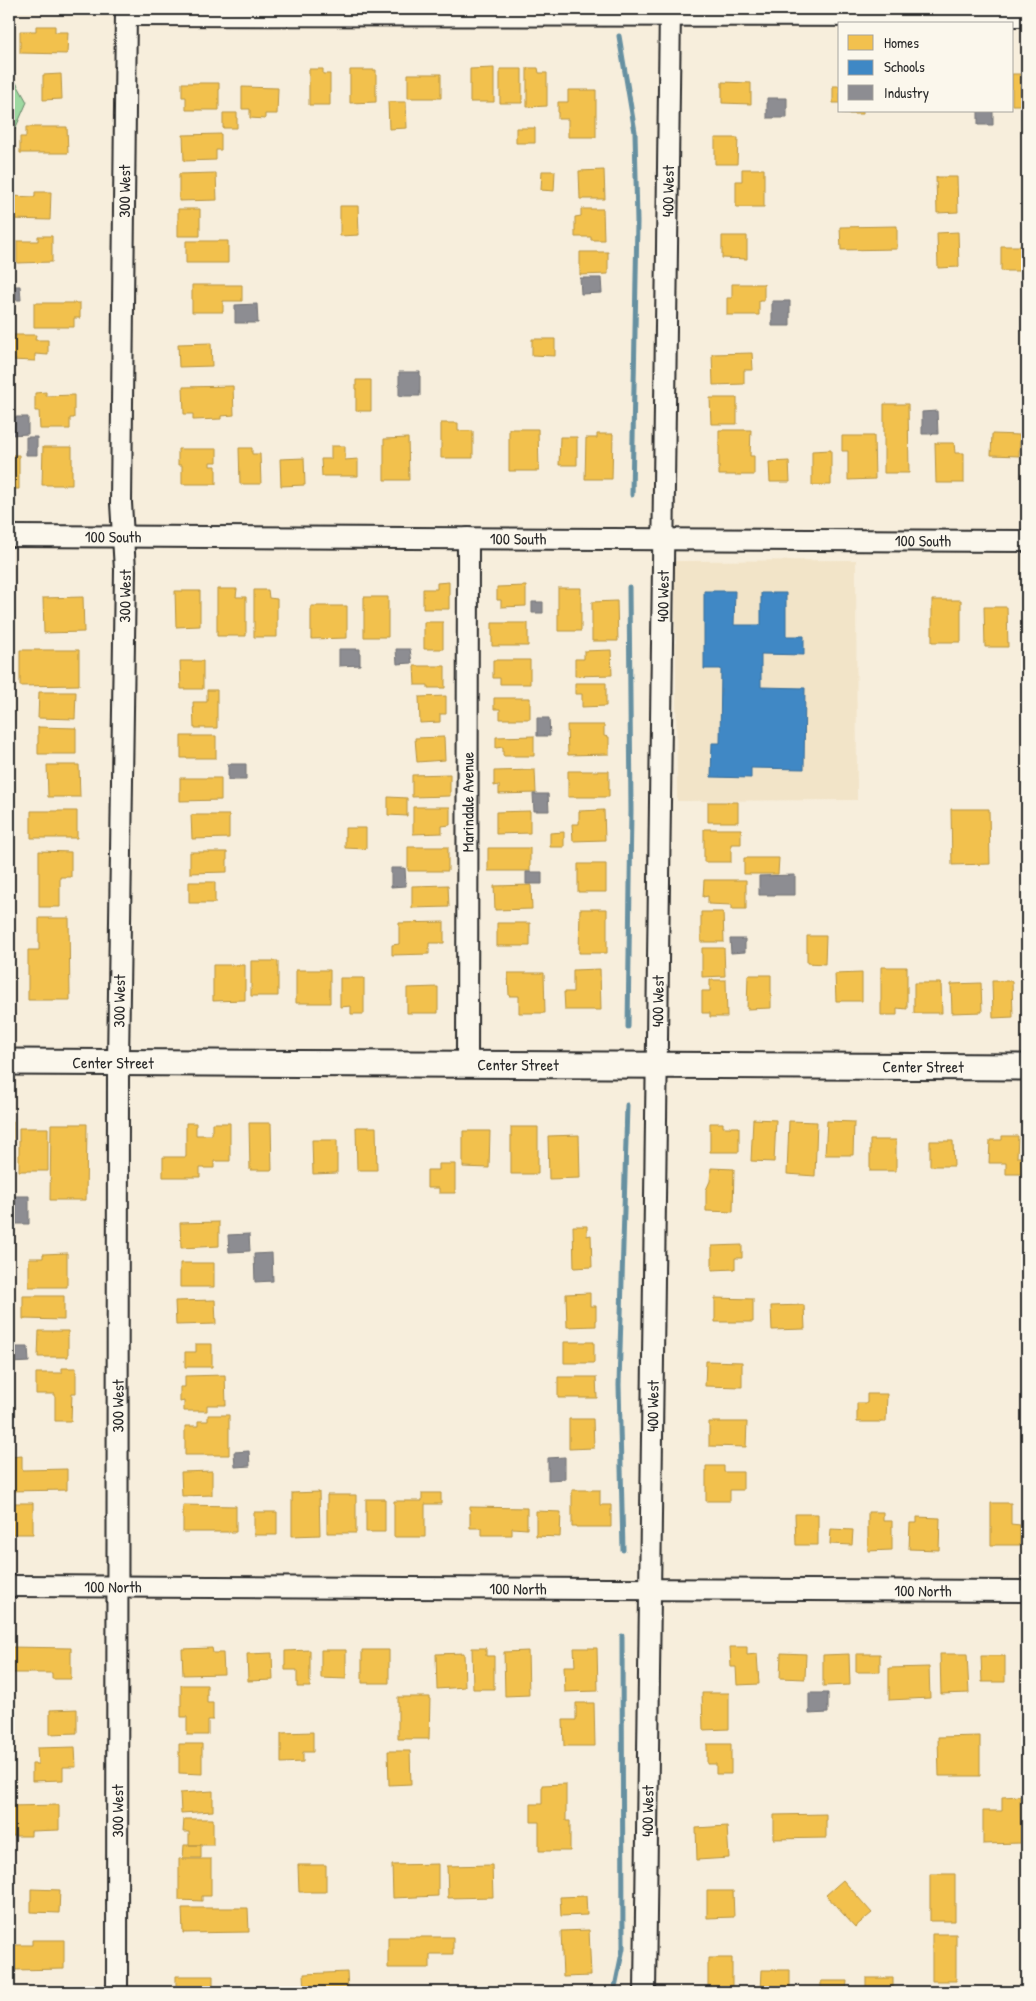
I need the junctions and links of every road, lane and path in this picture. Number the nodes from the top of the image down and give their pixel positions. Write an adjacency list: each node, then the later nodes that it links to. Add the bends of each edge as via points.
1 (126, 12): 2 (street); 5 (street, 300 West, via 121,503)
2 (670, 12): 3 (street); 7 (street, 400 West)
3 (1027, 16)
4 (9, 536): 5 (street, 100 South)
5 (124, 536): 6 (street, 100 South); 10 (street, 300 West)
6 (468, 538): 7 (street, 100 South); 11 (street, Marindale Avenue)
7 (663, 539): 8 (street, 100 South); 12 (street, 400 West)
8 (1027, 541)
9 (9, 1062): 10 (street, Center Street)
10 (118, 1062): 11 (street, Center Street); 15 (street, 300 West)
11 (468, 1064): 12 (street, Center Street)
12 (657, 1065): 13 (street, Center Street); 16 (street, 400 West)
13 (1027, 1067)
14 (9, 1586): 15 (street, 100 North)
15 (118, 1587): 16 (street, 100 North); 18 (street, 300 West)
16 (650, 1589): 17 (street, 100 North); 19 (street, 400 West)
17 (1027, 1591)
18 (117, 1992)
19 (645, 1992)

